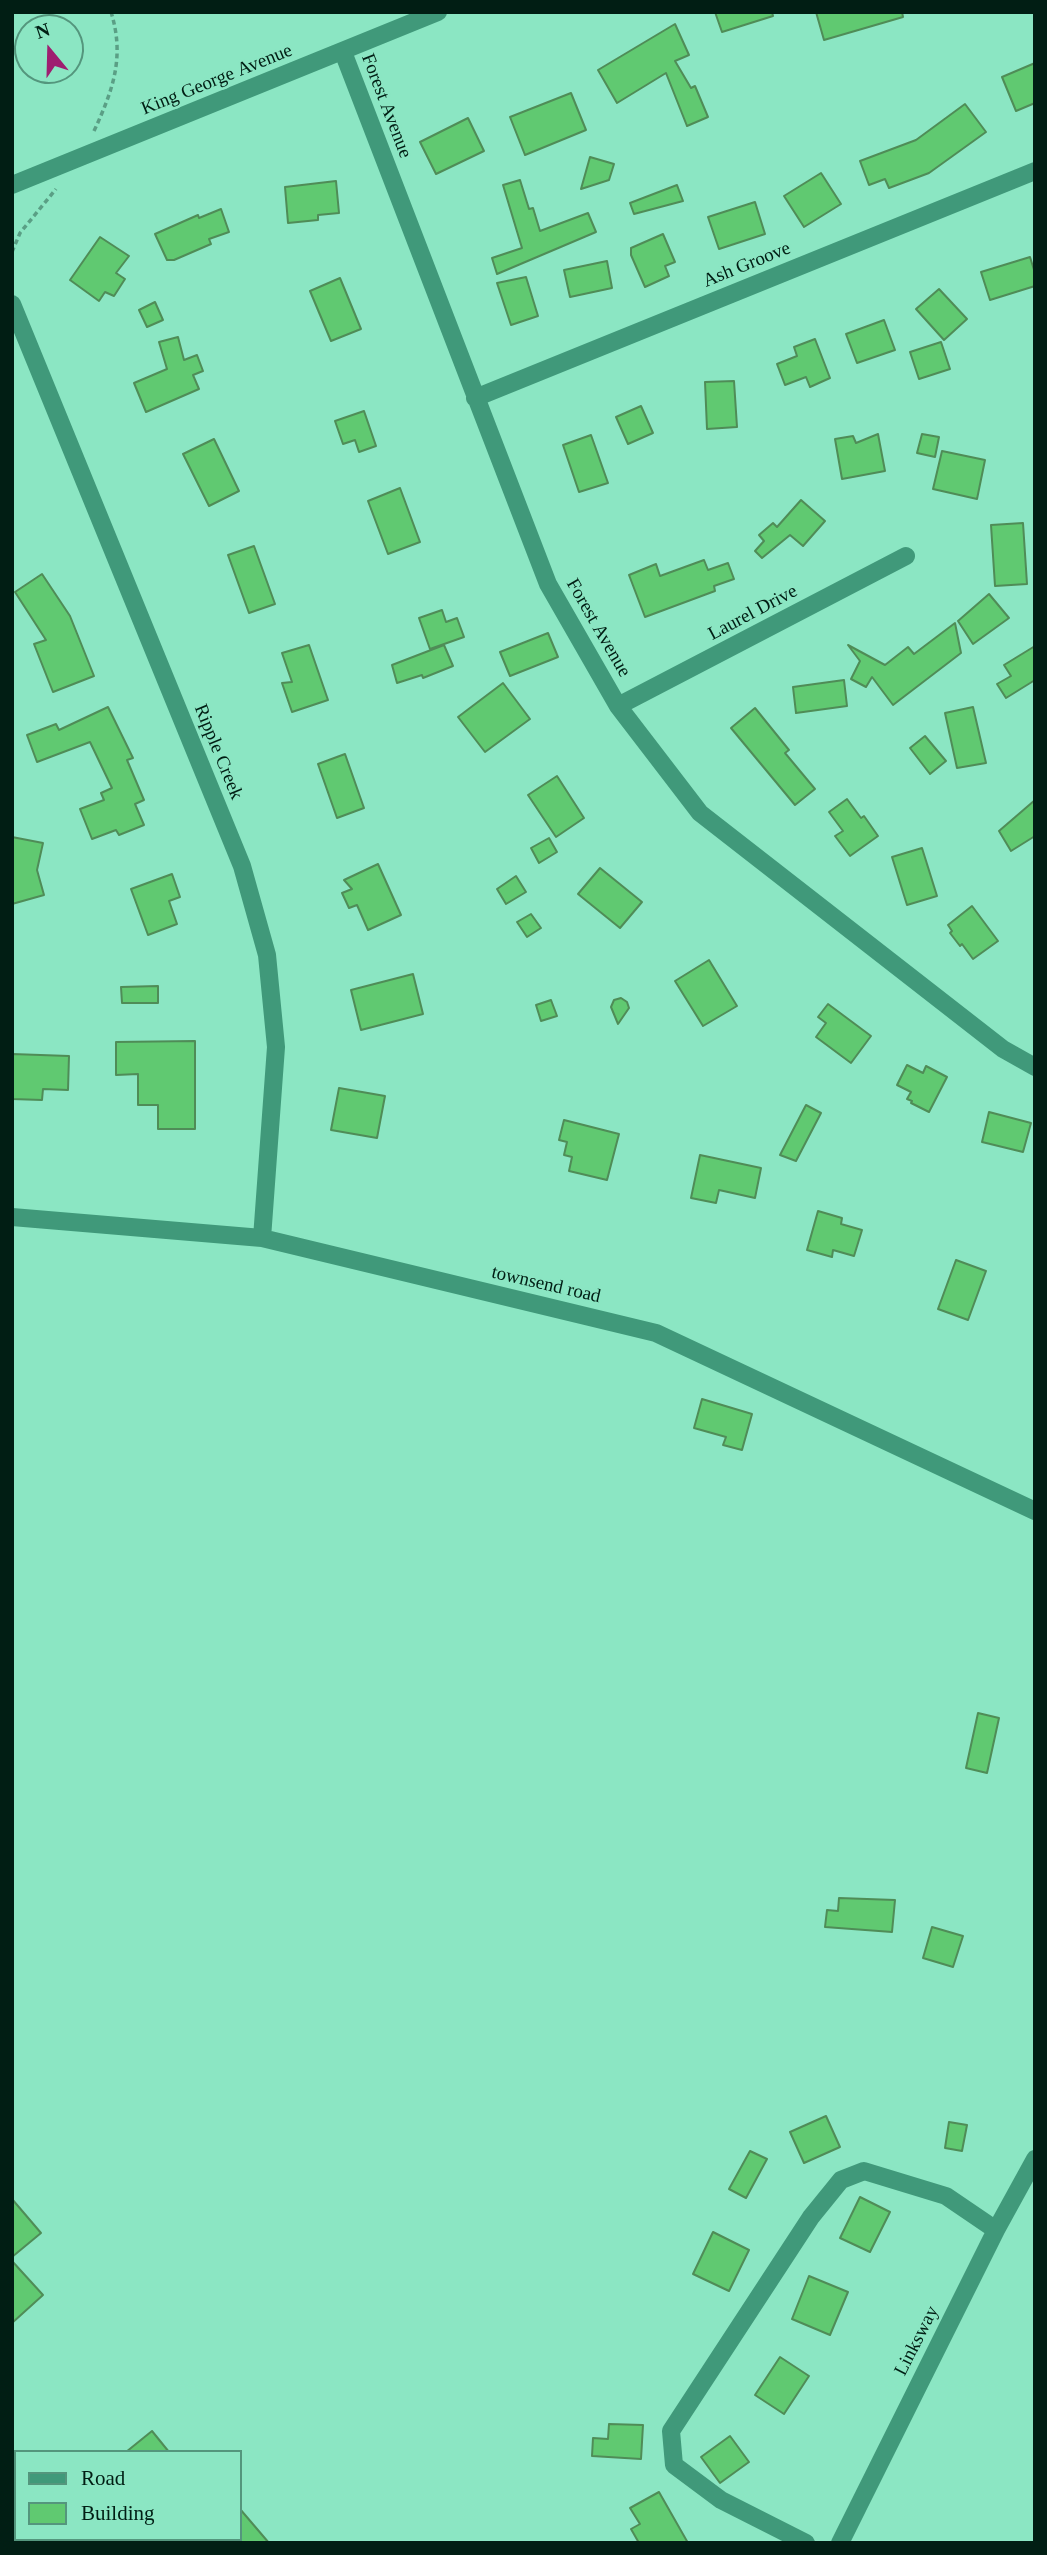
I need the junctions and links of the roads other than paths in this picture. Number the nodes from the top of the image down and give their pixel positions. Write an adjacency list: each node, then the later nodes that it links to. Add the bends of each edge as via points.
1 (438, 12): 2 (street, King George Avenue)
2 (343, 52): 4 (street, King George Avenue); 6 (street, Forest Avenue)
3 (1035, 171): 6 (street, Ash Groove)
4 (12, 185)
5 (12, 304): 11 (street, Ripple Creek, via 242,866 267,955 276,1047)
6 (475, 398): 8 (street, Forest Avenue, via 548,584)
7 (906, 556): 8 (street, Laurel Drive)
8 (618, 706): 9 (street, Forest Avenue, via 700,813 1003,1049)
9 (1035, 1067)
10 (12, 1217): 11 (street, townsend road)
11 (261, 1238): 12 (street, townsend road, via 656,1333)
12 (1035, 1511)
13 (1035, 2159): 14 (street, Linksway)
14 (996, 2230): 15 (street, via 946,2196 863,2171 841,2180 811,2217 671,2431 674,2465 721,2500); 16 (street, Linksway)
15 (806, 2543)
16 (840, 2543)

